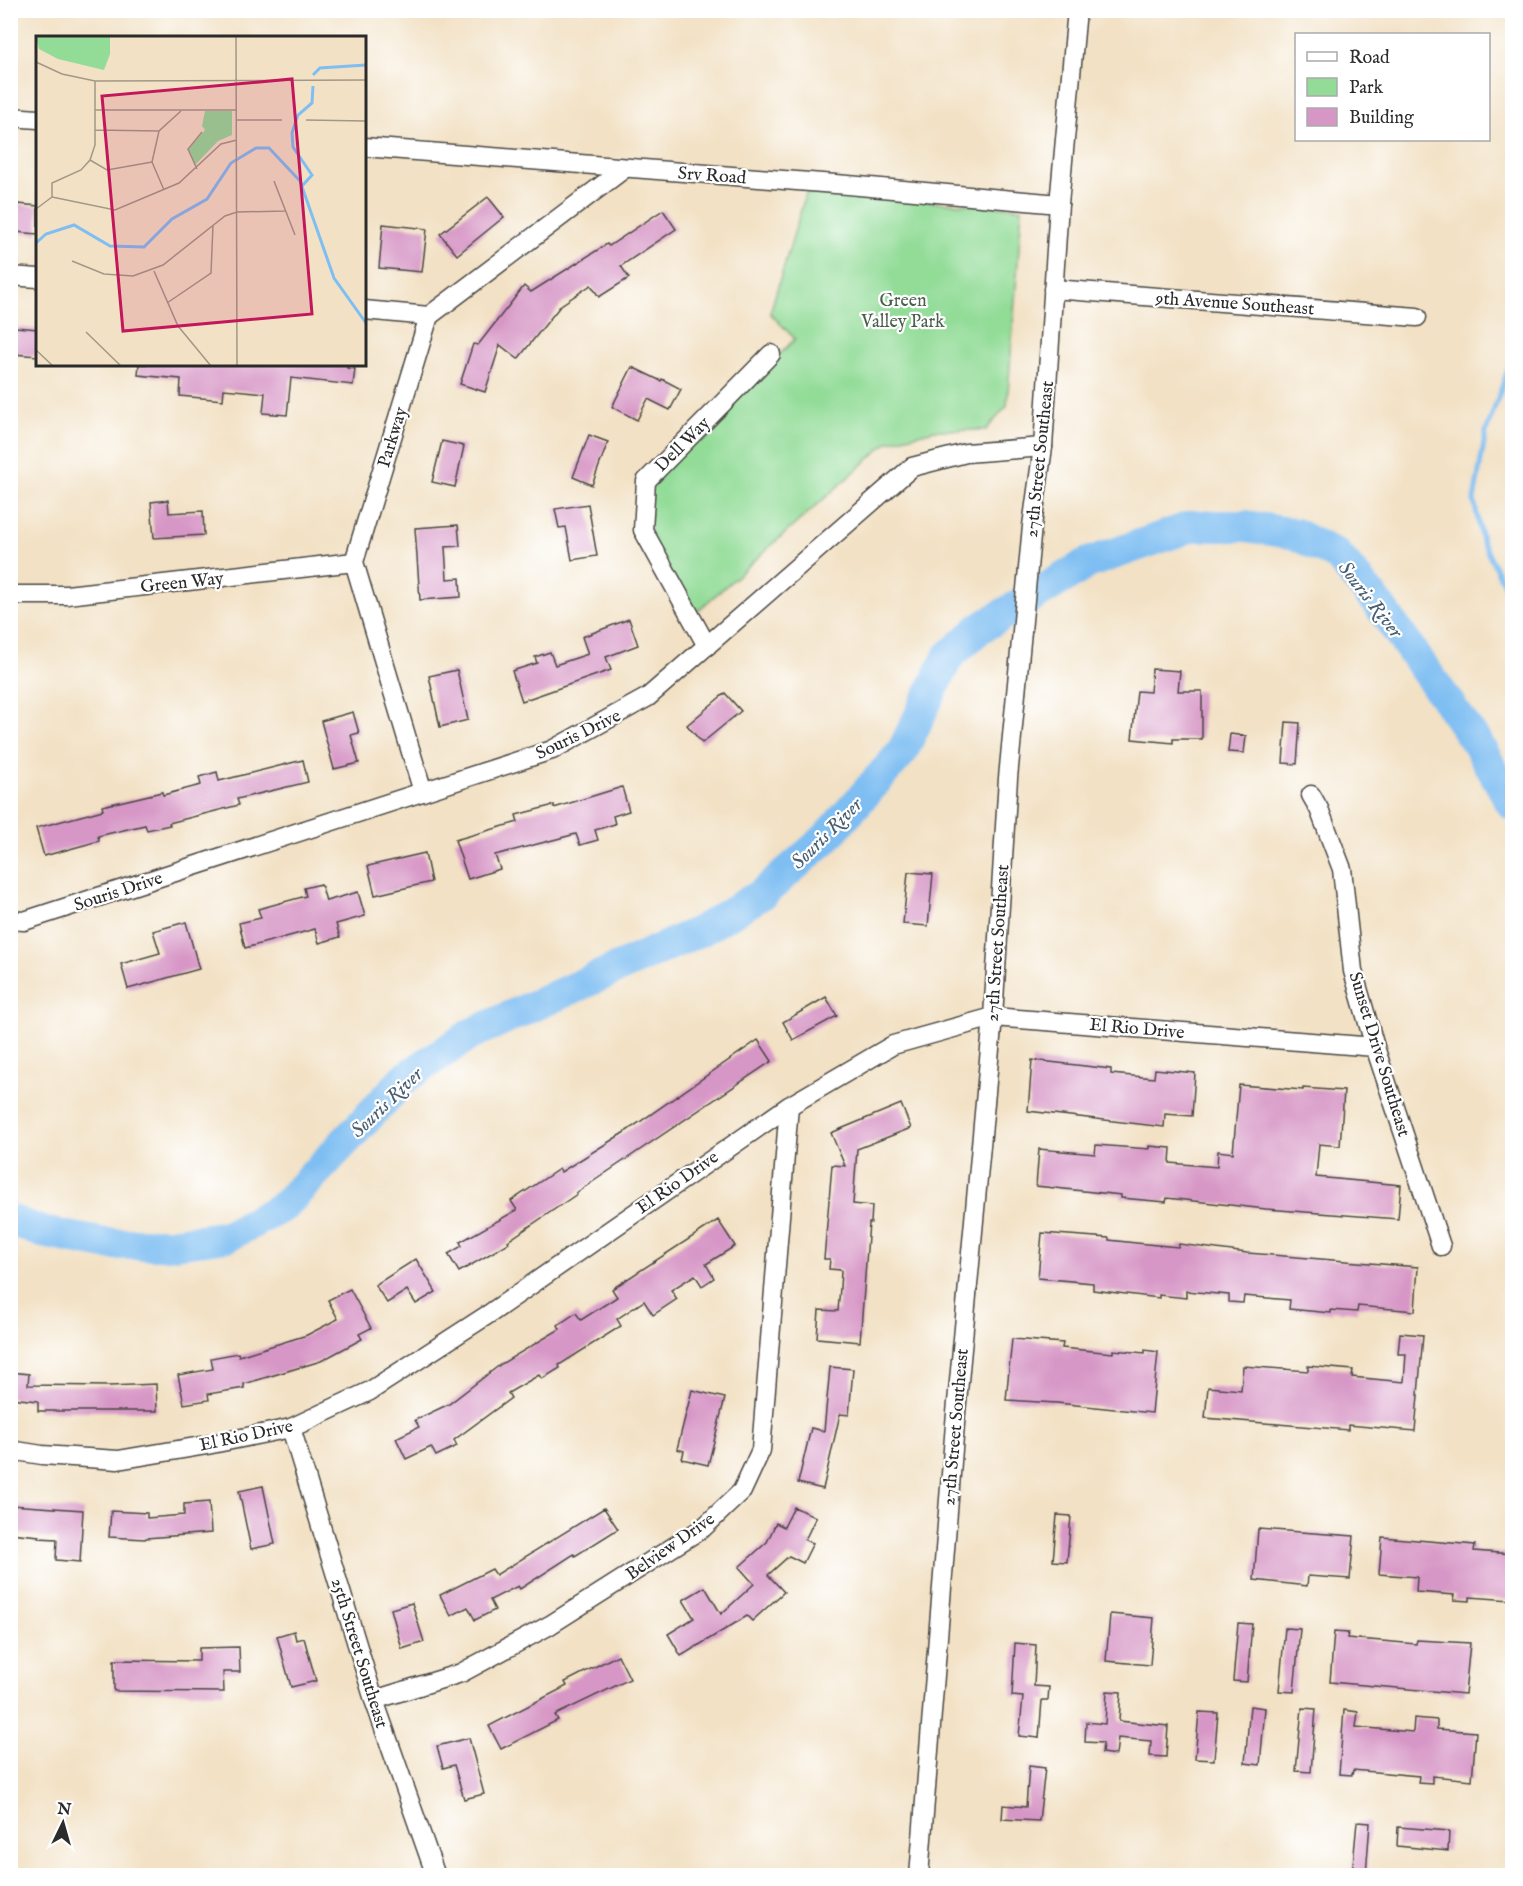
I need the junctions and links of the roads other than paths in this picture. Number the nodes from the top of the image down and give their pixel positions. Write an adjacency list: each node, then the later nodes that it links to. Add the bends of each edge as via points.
1 (1077, 10): 6 (street, 27th Street Southeast)
2 (10, 117): 3 (street)
3 (36, 120)
4 (366, 147): 5 (street, Srv Road)
5 (625, 168): 6 (street, Srv Road); 11 (street)
6 (1059, 204): 9 (street, 27th Street Southeast)
7 (10, 276): 8 (street)
8 (36, 278)
9 (1053, 289): 12 (street, 9th Avenue Southeast); 14 (street, 27th Street Southeast)
10 (366, 310): 11 (street)
11 (429, 316): 15 (street, Parkway)
12 (1417, 317)
13 (771, 354): 17 (street, Dell Way, via 646,481 643,530)
14 (1043, 447): 17 (street, Souris Drive, via 966,453 912,467); 21 (street, 27th Street Southeast, via 1008,778)
15 (354, 562): 16 (street, Green Way, via 67,595); 18 (street)
16 (10, 595)
17 (707, 646): 18 (street, Souris Drive, via 648,697 552,750)
18 (423, 792): 20 (street, Souris Drive, via 24,921)
19 (1311, 795): 22 (street, Sunset Drive Southeast, via 1342,868 1353,971)
20 (10, 920)
21 (993, 1017): 22 (street, El Rio Drive); 23 (street, El Rio Drive, via 893,1045); 29 (street, 27th Street Southeast, via 955,1424)
22 (1374, 1047): 24 (street, Sunset Drive Southeast)
23 (789, 1106): 25 (street, El Rio Drive, via 483,1318 370,1391); 27 (street, Belview Drive, via 761,1450 742,1491 703,1528 550,1625 461,1674)
24 (1441, 1246)
25 (291, 1428): 26 (street, El Rio Drive, via 118,1460); 27 (street, 25th Street Southeast)
26 (10, 1450)
27 (374, 1700): 28 (street, 25th Street Southeast)
28 (435, 1875)
29 (920, 1875)

